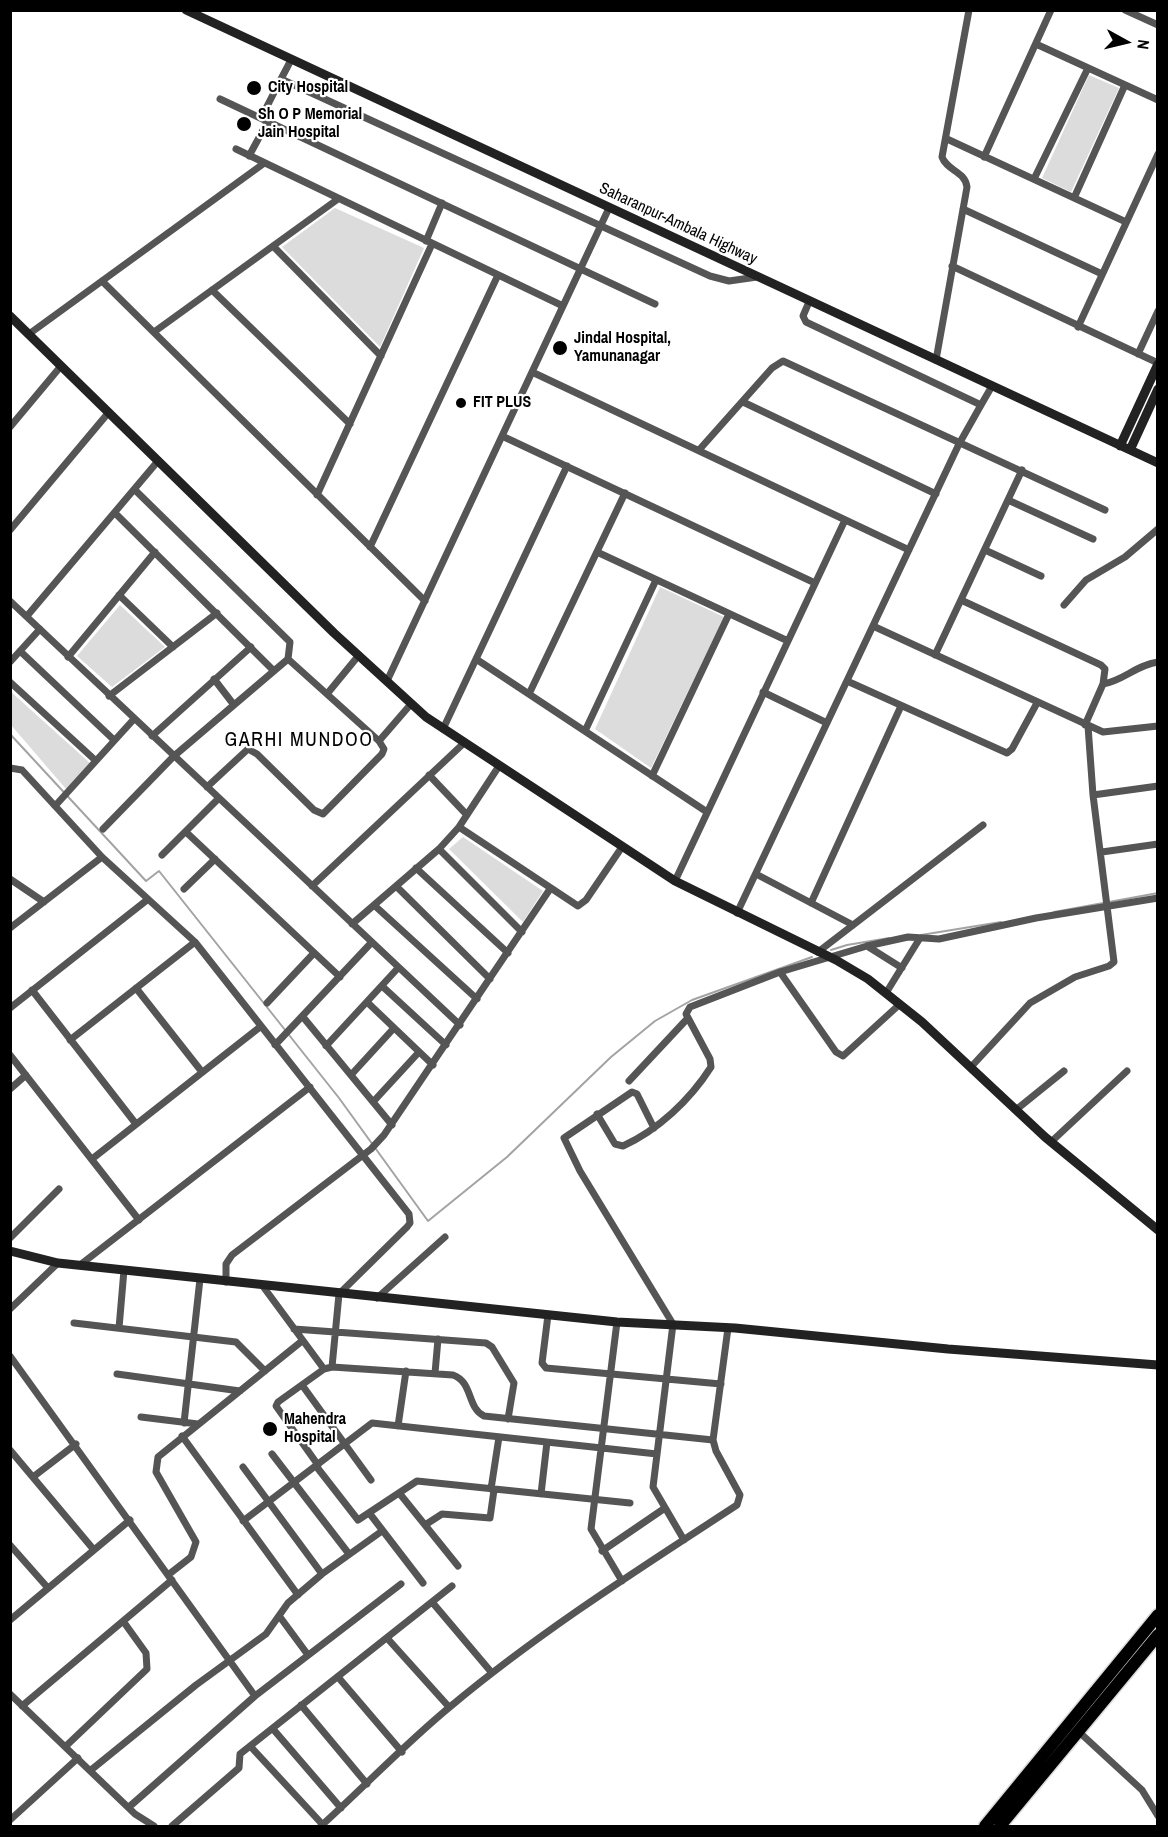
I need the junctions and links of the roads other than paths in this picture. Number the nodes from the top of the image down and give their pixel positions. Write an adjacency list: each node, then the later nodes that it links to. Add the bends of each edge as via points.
1 (186, 10): 7 (street, Saharanpur-Ambala Highway)
2 (969, 10): 14 (street)
3 (1051, 10): 6 (street)
4 (1125, 10): 5 (street)
5 (1158, 25)
6 (1036, 44): 8 (street); 18 (street)
7 (291, 60): 9 (street); 24 (street, Saharanpur-Ambala Highway)
8 (1088, 68): 10 (street); 20 (street)
9 (281, 79): 13 (street); 27 (street)
10 (1125, 85): 12 (street); 21 (street)
11 (220, 99): 13 (street)
12 (1158, 100)
13 (265, 120): 17 (street); 23 (street)
14 (947, 139): 18 (street); 25 (street, via 943,160 966,183)
15 (236, 149): 17 (street)
16 (1158, 154): 26 (street)
17 (249, 156): 19 (street)
18 (984, 157): 20 (street)
19 (263, 164): 22 (street); 35 (street)
20 (1034, 179): 21 (street)
21 (1074, 198): 26 (street)
22 (338, 199): 28 (street); 29 (street)
23 (442, 203): 28 (street); 31 (street)
24 (609, 208): 27 (street); 34 (street, Saharanpur-Ambala Highway)
25 (963, 209): 30 (street); 32 (street)
26 (1126, 222): 32 (street)
27 (600, 226): 31 (street); 34 (street, via 719,280)
28 (429, 242): 33 (street); 46 (street)
29 (273, 246): 36 (street); 46 (street)
30 (952, 266): 42 (street); 47 (street)
31 (580, 269): 38 (street); 39 (street)
32 (1102, 274): 42 (street)
33 (498, 275): 39 (street); 78 (street)
34 (757, 277): 37 (street, Saharanpur-Ambala Highway)
35 (102, 281): 43 (street); 44 (street)
36 (212, 290): 43 (street); 56 (street)
37 (809, 302): 47 (street, Saharanpur-Ambala Highway); 54 (street, via 803,316 806,322)
38 (655, 304)
39 (563, 306): 50 (street)
40 (1158, 311): 45 (street)
41 (10, 316): 44 (street)
42 (1078, 327): 45 (street)
43 (154, 332): 70 (street)
44 (29, 334): 49 (street)
45 (1138, 354): 48 (street)
46 (381, 356): 56 (street)
47 (936, 360): 51 (street, Saharanpur-Ambala Highway)
48 (1158, 363): 60 (street)
49 (61, 366): 55 (street); 57 (street)
50 (532, 372): 58 (street); 61 (street)
51 (992, 386): 54 (street); 60 (street, Saharanpur-Ambala Highway)
52 (1158, 389): 62 (street)
53 (743, 402): 59 (street, via 783,361); 61 (street); 69 (street)
54 (981, 405): 59 (street)
55 (109, 412): 63 (street); 76 (street)
56 (350, 424): 70 (street)
57 (11, 425)
58 (502, 436): 65 (street); 89 (street)
59 (959, 444): 66 (street); 69 (street)
60 (1120, 446): 62 (street, Saharanpur-Ambala Highway)
61 (699, 450): 74 (street)
62 (1130, 450): 64 (street, Saharanpur-Ambala Highway)
63 (158, 461): 67 (street); 100 (street)
64 (1158, 463)
65 (567, 466): 68 (street); 104 (street)
66 (1022, 470): 71 (street); 72 (street)
67 (135, 490): 73 (street); 103 (street, via 290,642)
68 (625, 494): 82 (street); 85 (street)
69 (936, 494): 79 (street)
70 (317, 495): 78 (street)
71 (1008, 500): 77 (street); 80 (street)
72 (1105, 510)
73 (115, 513): 81 (street); 93 (street)
74 (845, 520): 79 (street); 85 (street)
75 (1158, 529): 90 (street, via 1125,557 1086,580)
76 (10, 530)
77 (1093, 539)
78 (370, 547): 89 (street)
79 (909, 550): 94 (street)
80 (985, 550): 83 (street); 87 (street)
81 (155, 552): 86 (street); 91 (street)
82 (597, 552): 84 (street); 115 (street)
83 (1041, 576)
84 (656, 580): 92 (street); 126 (street)
85 (815, 583): 96 (street)
86 (119, 596): 97 (street); 102 (street)
87 (961, 600): 101 (street); 112 (street, via 1101,665 1105,674)
88 (10, 601): 93 (street)
89 (425, 601): 109 (street)
90 (1064, 605)
91 (217, 613): 97 (street); 98 (street)
92 (729, 614): 96 (street); 136 (street)
93 (27, 616): 95 (street)
94 (873, 626): 101 (street); 110 (street)
95 (40, 629): 99 (street); 102 (street)
96 (788, 641): 113 (street)
97 (173, 647): 116 (street)
98 (251, 647): 107 (street); 108 (street)
99 (20, 651): 105 (street); 128 (street)
100 (359, 655): 109 (street); 114 (street)
101 (935, 656): 117 (street)
102 (68, 657): 116 (street)
103 (288, 659): 107 (street); 114 (street)
104 (476, 659): 115 (street); 125 (street)
105 (10, 662)
106 (1158, 662): 112 (street)
107 (274, 671): 119 (street)
108 (214, 679): 119 (street); 127 (street)
109 (387, 681): 118 (street)
110 (847, 681): 120 (street); 122 (street)
111 (10, 682): 132 (street)
112 (1103, 684): 123 (street)
113 (764, 692): 122 (street); 142 (street)
114 (327, 694): 129 (street)
115 (529, 694): 126 (street)
116 (110, 696): 121 (street)
117 (1037, 703): 120 (street, via 1007,753); 123 (street)
118 (411, 704): 125 (street); 129 (street)
119 (234, 705): 131 (street)
120 (902, 706): 167 (street)
121 (134, 719): 127 (street); 128 (street)
122 (827, 723): 156 (street)
123 (1087, 726): 124 (street, via 1103,732); 139 (street)
124 (1158, 726)
125 (443, 729): 130 (street)
126 (585, 731): 136 (street)
127 (152, 736): 131 (street)
128 (114, 740): 132 (street)
129 (379, 741): 138 (street, via 384,749 382,754 324,814 314,810 248,749)
130 (464, 743): 133 (street); 135 (street)
131 (174, 756): 138 (street); 146 (street)
132 (94, 760): 141 (street)
133 (499, 766): 143 (street); 149 (street)
134 (10, 768): 141 (street, via 22,770)
135 (429, 775): 143 (street); 159 (street)
136 (652, 776): 142 (street)
137 (1158, 786): 139 (street)
138 (207, 787): 140 (street)
139 (1093, 795): 151 (street)
140 (219, 798): 147 (street); 159 (street)
141 (55, 806): 153 (street)
142 (707, 812): 158 (street)
143 (467, 815): 145 (street)
144 (983, 825): 171 (street)
145 (459, 827): 150 (street); 162 (street)
146 (103, 829)
147 (186, 832): 152 (street); 154 (street)
148 (1158, 844): 151 (street)
149 (622, 847): 158 (street); 162 (street, via 583,903 573,904)
150 (439, 849): 155 (street); 173 (street)
151 (1102, 852): 166 (street)
152 (162, 855)
153 (102, 857): 164 (street); 165 (street)
154 (215, 859): 161 (street); 178 (street)
155 (416, 868): 160 (street); 179 (street)
156 (756, 874): 167 (street); 169 (street)
157 (10, 879): 165 (street)
158 (675, 881): 169 (street)
159 (312, 886): 170 (street)
160 (396, 886): 168 (street); 185 (street)
161 (184, 889)
162 (550, 889): 173 (street)
163 (1158, 898): 166 (street)
164 (147, 900): 175 (street); 188 (street)
165 (44, 902): 172 (street)
166 (1107, 902): 174 (street, via 939,939); 207 (street, via 1114,962 1075,977 1029,1003)
167 (811, 903): 171 (street)
168 (374, 905): 170 (street); 190 (street)
169 (737, 913): 180 (street)
170 (352, 924): 176 (street)
171 (853, 925): 180 (street)
172 (10, 928)
173 (522, 932): 179 (street)
174 (920, 938): 177 (street); 182 (street)
175 (195, 942): 187 (street); 198 (street)
176 (372, 942): 181 (street); 184 (street)
177 (867, 946): 180 (street); 182 (street)
178 (314, 953): 184 (street); 192 (street)
179 (508, 953): 185 (street)
180 (823, 954): 183 (street); 189 (street)
181 (398, 968): 186 (street); 197 (street)
182 (902, 968): 189 (street)
183 (780, 972): 193 (street, via 836,1052 843,1056); 196 (street, via 690,1007)
184 (340, 977): 195 (street)
185 (490, 979): 190 (street)
186 (382, 986): 191 (street); 202 (street)
187 (136, 988): 200 (street); 210 (street)
188 (32, 990): 194 (street); 200 (street)
189 (886, 993): 193 (street)
190 (477, 999): 197 (street)
191 (367, 1002): 199 (street); 203 (street)
192 (267, 1003)
193 (900, 1004): 207 (street)
194 (10, 1008)
195 (303, 1017): 201 (street); 203 (street)
196 (687, 1019): 213 (street); 221 (street, via 711,1067)
197 (460, 1024): 202 (street)
198 (260, 1027): 201 (street); 210 (street)
199 (394, 1028): 204 (street); 212 (street)
200 (70, 1040): 219 (street)
201 (275, 1045): 214 (street)
202 (446, 1045): 206 (street)
203 (326, 1046): 212 (street)
204 (419, 1052): 206 (street); 216 (street)
205 (10, 1055): 211 (street)
206 (433, 1065): 220 (street)
207 (971, 1066): 217 (street)
208 (1064, 1071): 217 (street)
209 (1127, 1071): 222 (street)
210 (202, 1072): 219 (street)
211 (26, 1075): 215 (street); 224 (street)
212 (351, 1075): 216 (street)
213 (629, 1081)
214 (310, 1087): 223 (street); 226 (street)
215 (10, 1089)
216 (372, 1102): 220 (street)
217 (1017, 1109): 222 (street)
218 (597, 1114): 221 (street, via 619,1146); 221 (street, via 635,1092); 243 (street, via 567,1132 564,1142)
219 (136, 1124): 224 (street)
220 (392, 1125): 223 (street)
221 (654, 1128)
222 (1051, 1142): 227 (street)
223 (362, 1155): 235 (street, via 232,1255 226,1264); 237 (street, via 409,1214 410,1223)
224 (92, 1159): 226 (street)
225 (59, 1189): 229 (street)
226 (139, 1220): 232 (street)
227 (1158, 1230)
228 (445, 1237): 238 (street)
229 (10, 1238)
230 (12, 1253): 231 (street)
231 (58, 1263): 232 (street); 239 (street)
232 (80, 1265): 233 (street)
233 (124, 1270): 234 (street); 244 (street)
234 (200, 1279): 235 (street); 248 (street)
235 (226, 1281): 236 (street)
236 (262, 1285): 237 (street); 246 (street)
237 (339, 1294): 238 (street); 247 (street)
238 (377, 1298): 240 (street)
239 (10, 1309)
240 (548, 1315): 241 (street); 259 (street, via 543,1366)
241 (617, 1322): 243 (street); 259 (street)
242 (74, 1323): 244 (street)
243 (673, 1324): 245 (street); 260 (street)
244 (119, 1328): 248 (street)
245 (728, 1328): 252 (street); 261 (street)
246 (294, 1329): 247 (street); 250 (street)
247 (335, 1332): 249 (street); 253 (street)
248 (194, 1337): 255 (street, via 236,1342); 262 (street)
249 (438, 1339): 257 (street); 266 (street, via 479,1342 492,1347 514,1383)
250 (303, 1341): 254 (street); 255 (street)
251 (10, 1356): 276 (street)
252 (1158, 1365)
253 (332, 1367): 254 (street); 256 (street)
254 (324, 1369): 263 (street)
255 (265, 1371): 264 (street)
256 (406, 1371): 257 (street); 269 (street)
257 (435, 1373): 266 (street, via 461,1378 479,1414)
258 (117, 1374): 262 (street)
259 (610, 1374): 260 (street); 270 (street)
260 (666, 1380): 261 (street); 271 (street)
261 (721, 1384): 274 (street)
262 (189, 1385): 264 (street); 267 (street)
263 (302, 1385): 277 (street); 282 (street, via 276,1406)
264 (240, 1391): 268 (street)
265 (141, 1417): 267 (street)
266 (508, 1419): 270 (street)
267 (184, 1423): 268 (street)
268 (198, 1424): 272 (street)
269 (398, 1426): 273 (street); 277 (street, via 372,1423)
270 (605, 1429): 271 (street); 278 (street)
271 (660, 1435): 274 (street); 281 (street)
272 (182, 1436): 296 (street); 306 (street, via 155,1464 193,1533 195,1550)
273 (499, 1437): 275 (street); 287 (street)
274 (713, 1440): 299 (street, via 740,1500)
275 (547, 1442): 278 (street); 289 (street)
276 (76, 1444): 284 (street); 295 (street)
277 (345, 1445): 282 (street); 285 (street)
278 (603, 1449): 281 (street); 290 (street)
279 (10, 1450): 284 (street)
280 (272, 1454): 286 (street)
281 (657, 1454): 293 (street, via 653,1487)
282 (317, 1466): 286 (street); 294 (street, via 356,1519)
283 (243, 1467): 291 (street)
284 (33, 1477): 301 (street)
285 (371, 1480)
286 (294, 1483): 291 (street); 303 (street)
287 (493, 1490): 288 (street, via 427,1481 412,1484); 289 (street); 297 (street, via 490,1518 442,1514)
288 (400, 1494): 294 (street); 297 (street)
289 (541, 1494): 290 (street)
290 (595, 1499): 292 (street); 302 (street, via 591,1529)
291 (270, 1502): 296 (street); 305 (street)
292 (630, 1503)
293 (665, 1508): 299 (street); 302 (street)
294 (370, 1514): 298 (street)
295 (129, 1520): 301 (street); 306 (street)
296 (243, 1521): 312 (street)
297 (425, 1525): 304 (street)
298 (382, 1531): 303 (street); 308 (street)
299 (684, 1540): 307 (street)
300 (10, 1545): 311 (street)
301 (94, 1550): 311 (street)
302 (602, 1551): 307 (street)
303 (349, 1554): 305 (street)
304 (458, 1566)
305 (322, 1574): 312 (street)
306 (170, 1577): 317 (street); 321 (street)
307 (622, 1581): 322 (street, via 580,1607)
308 (423, 1583)
309 (400, 1584): 320 (street)
310 (452, 1586): 313 (street)
311 (48, 1588): 316 (street)
312 (297, 1595): 315 (street)
313 (432, 1602): 319 (street); 322 (street)
314 (1158, 1615): 344 (highway)
315 (280, 1617): 320 (street); 321 (street, via 266,1634)
316 (10, 1620)
317 (123, 1621): 327 (street); 331 (street, via 146,1653 147,1670)
318 (1158, 1635): 330 (highway)
319 (387, 1638): 323 (street); 328 (street)
320 (308, 1655): 325 (street)
321 (231, 1662): 325 (street); 335 (street, via 196,1685)
322 (492, 1673): 328 (street)
323 (338, 1677): 326 (street); 333 (street)
324 (10, 1694): 327 (street)
325 (255, 1696): 337 (street)
326 (301, 1705): 329 (street); 336 (street)
327 (22, 1706): 331 (street)
328 (449, 1707): 333 (street)
329 (273, 1729): 332 (street); 338 (street)
330 (1078, 1731): 339 (street, via 1142,1790); 345 (highway)
331 (66, 1746): 334 (street)
332 (251, 1747): 341 (street); 343 (street, via 239,1756 239,1768)
333 (402, 1752): 336 (street)
334 (78, 1758): 335 (street); 340 (street)
335 (91, 1770): 337 (street)
336 (367, 1784): 338 (street)
337 (129, 1807): 342 (street)
338 (341, 1808): 341 (street)
339 (1158, 1816)
340 (10, 1820)
341 (322, 1826)
342 (154, 1827)
343 (172, 1827)
344 (985, 1827)
345 (1000, 1827)

